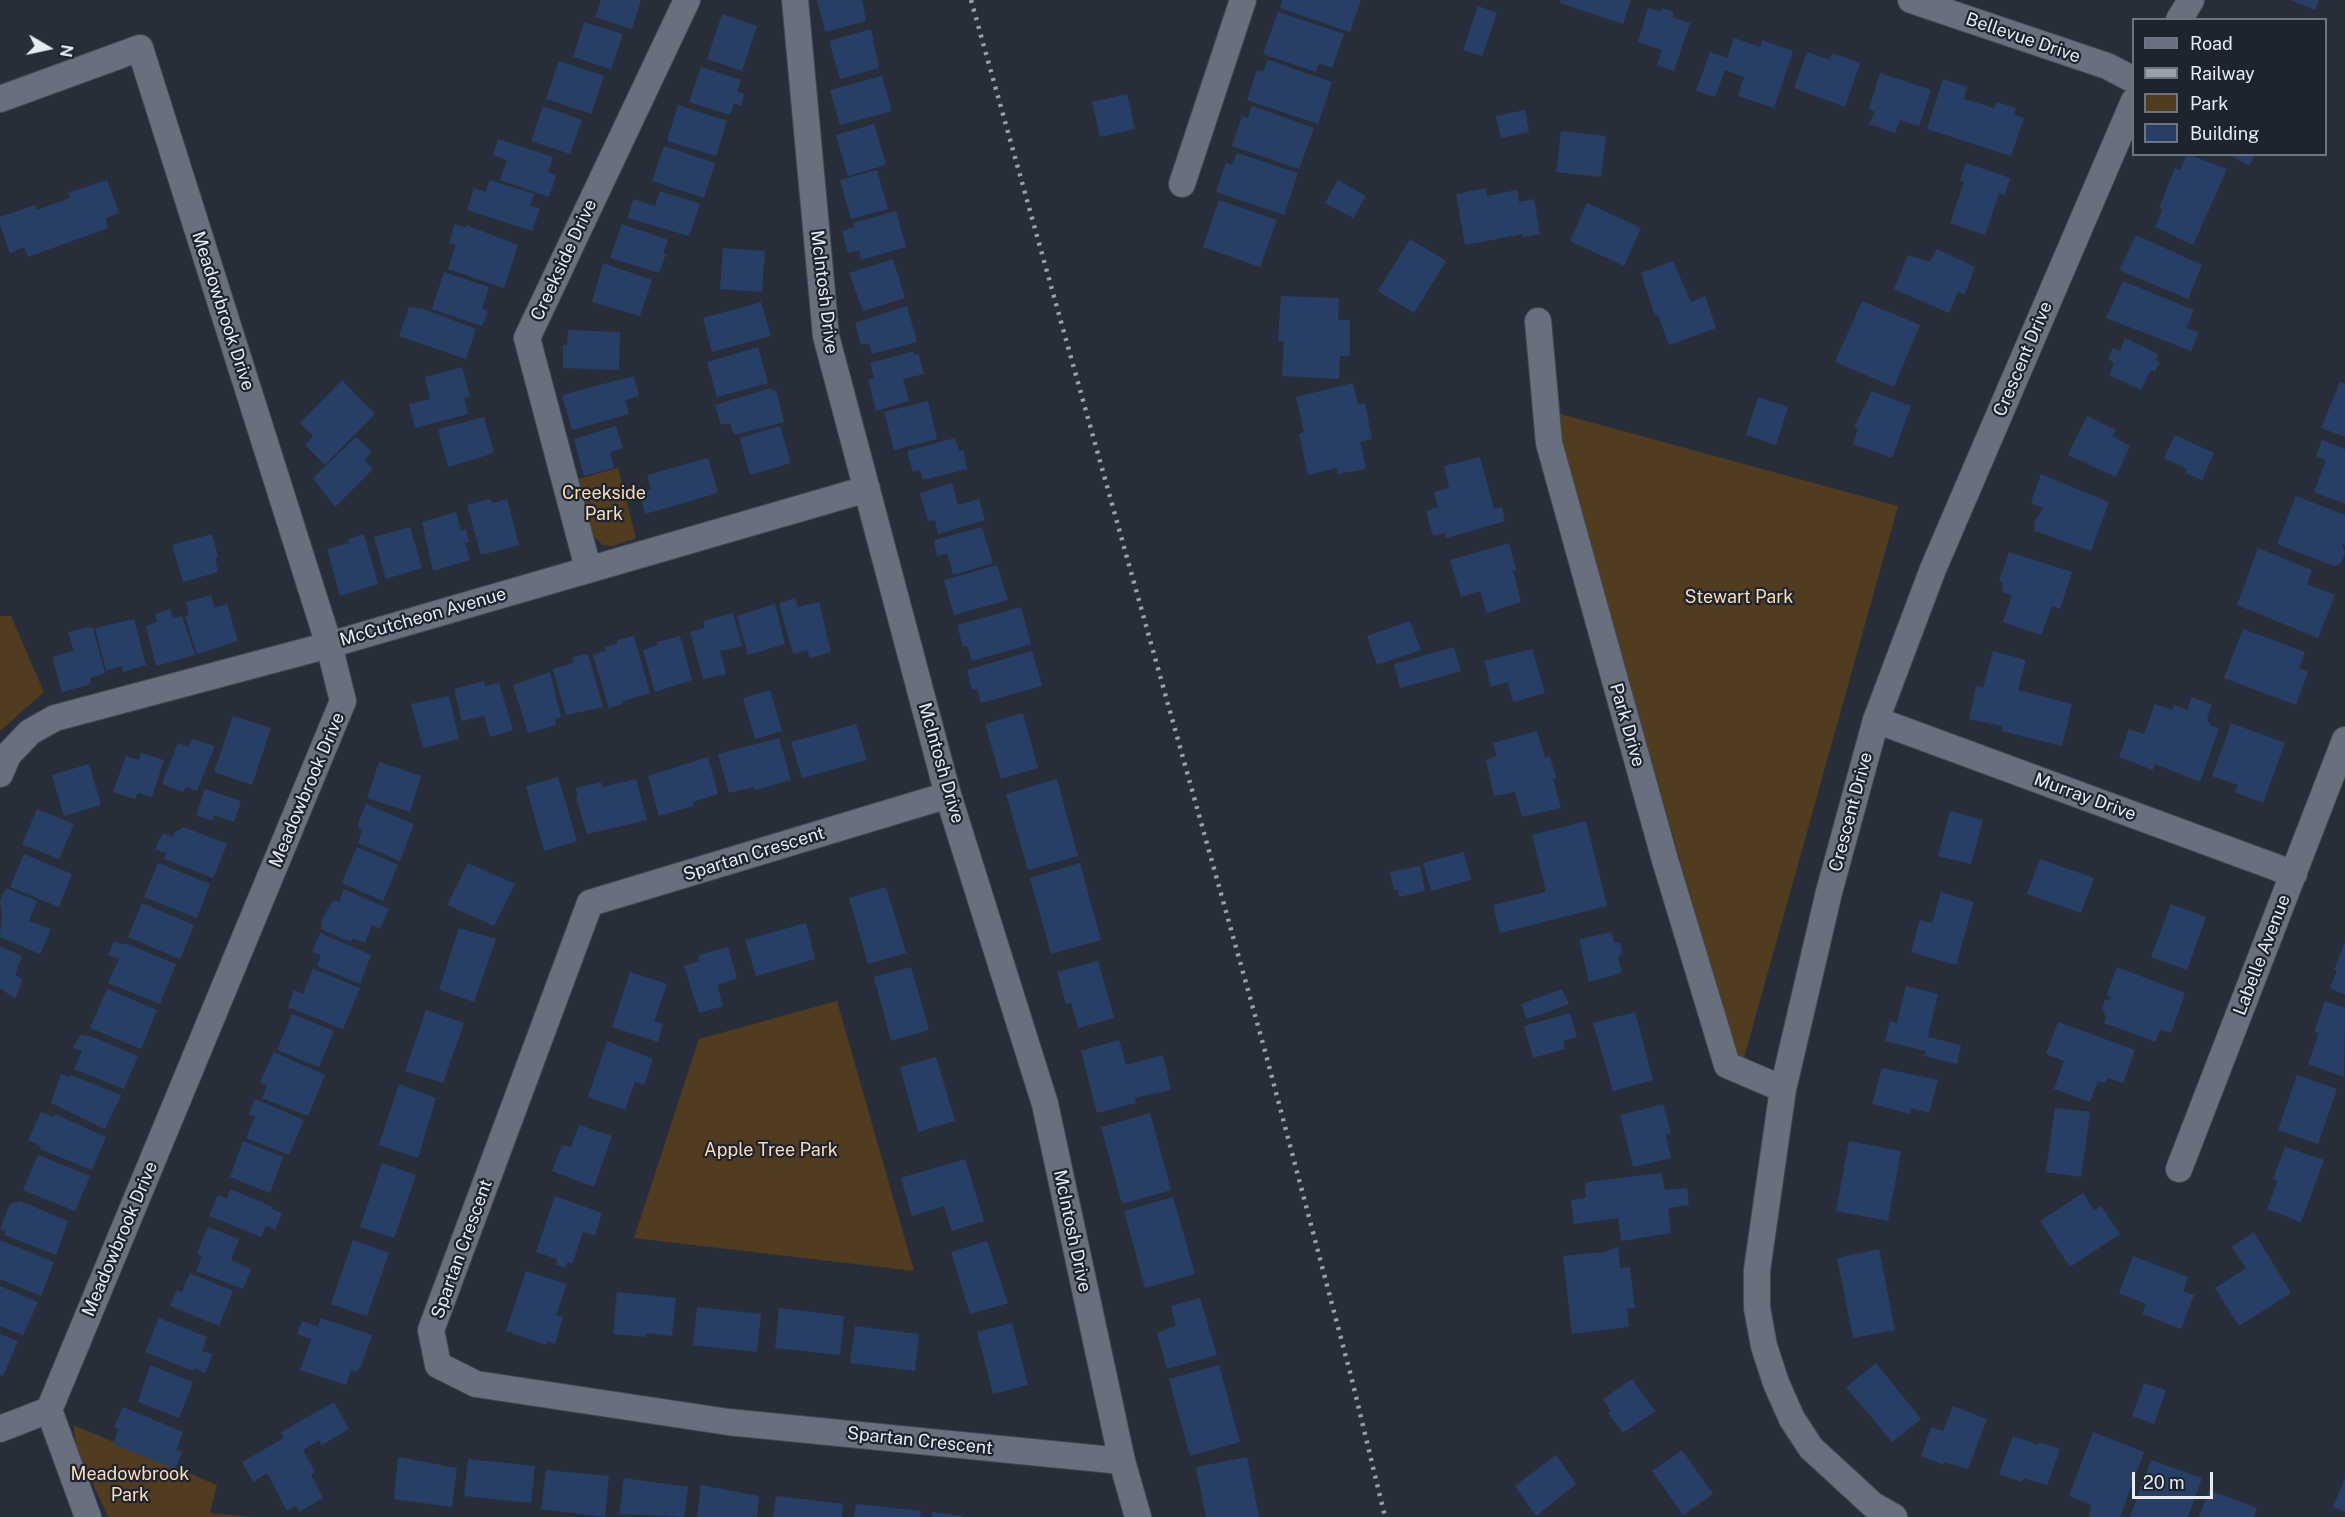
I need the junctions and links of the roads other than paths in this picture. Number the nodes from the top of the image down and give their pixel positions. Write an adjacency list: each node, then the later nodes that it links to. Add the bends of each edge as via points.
1 (687, 0): 13 (street, Creekside Drive, via 527,338)
2 (795, 0): 12 (street, McIntosh Drive, via 826,336)
3 (1243, 0): 10 (street)
4 (1911, 0): 7 (street, Bellevue Drive, via 2107,66)
5 (2191, 0): 6 (street)
6 (2180, 18)
7 (2132, 79)
8 (0, 99): 14 (street, Meadowbrook Drive, via 140,48)
9 (2132, 104): 15 (street, Crescent Drive, via 1933,569)
10 (1182, 184)
11 (1538, 321): 20 (street, Park Drive, via 1549,442 1665,860 1727,1065)
12 (867, 489): 13 (street, McCutcheon Avenue); 18 (street, McIntosh Drive)
13 (588, 568): 14 (street, McCutcheon Avenue)
14 (329, 645): 17 (street, McCutcheon Avenue, via 55,718 30,732 8,755); 22 (street, Meadowbrook Drive, via 343,701)
15 (1876, 720): 19 (street, Murray Drive); 20 (street, Crescent Drive, via 1829,892)
16 (2345, 740): 19 (street, Labelle Avenue)
17 (0, 774)
18 (948, 795): 24 (street, McIntosh Drive, via 1045,1104); 24 (street, Spartan Crescent, via 590,903 431,1330 438,1365 476,1384 728,1422)
19 (2294, 874): 21 (street, Labelle Avenue)
20 (1783, 1089): 27 (street, Crescent Drive, via 1756,1270 1764,1346 1792,1419 1811,1448 1873,1505)
21 (2179, 1169)
22 (49, 1410): 23 (street); 25 (street)
23 (0, 1429)
24 (1122, 1461): 26 (street, McIntosh Drive)
25 (88, 1517)
26 (1138, 1517)
27 (1894, 1517)

